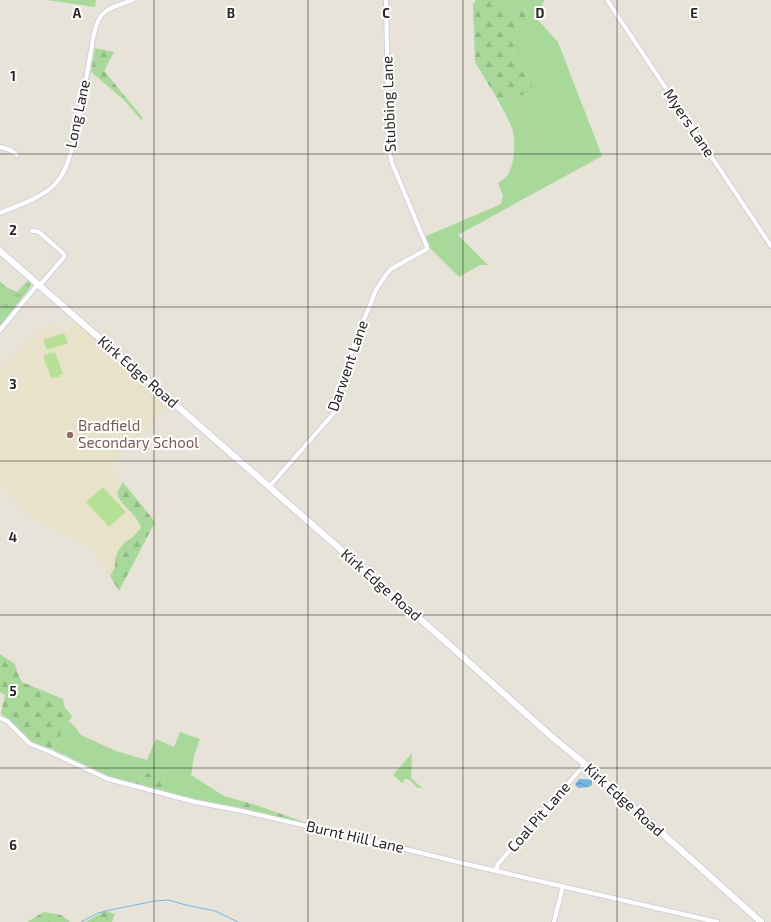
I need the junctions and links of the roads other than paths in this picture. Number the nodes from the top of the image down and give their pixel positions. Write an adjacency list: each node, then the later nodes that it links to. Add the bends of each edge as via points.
1 (133, 0): 6 (street, Long Lane, via 112,7 98,19 74,138 67,165 58,182 43,193)
2 (386, 0): 9 (street, Stubbing Lane, via 389,150)
3 (607, 0): 8 (street, Myers Lane)
4 (0, 147): 5 (street)
5 (17, 155)
6 (0, 213)
7 (32, 231): 11 (street, via 40,233 65,256)
8 (771, 246)
9 (427, 248): 13 (street, Darwent Lane, via 391,269 380,283 344,373 336,409)
10 (0, 250): 11 (street, Kirk Edge Road)
11 (39, 285): 12 (street); 13 (street, Kirk Edge Road)
12 (0, 330)
13 (269, 487): 15 (street, Kirk Edge Road)
14 (0, 718): 16 (street, Burnt Hill Lane, via 7,721 30,744 108,779 195,802)
15 (585, 764): 16 (street, Coal Pit Lane, via 498,864); 20 (street, Kirk Edge Road)
16 (496, 870): 17 (street, Burnt Hill Lane)
17 (563, 886): 18 (street); 19 (street, Burnt Hill Lane)
18 (554, 922)
19 (717, 922)
20 (761, 922)

